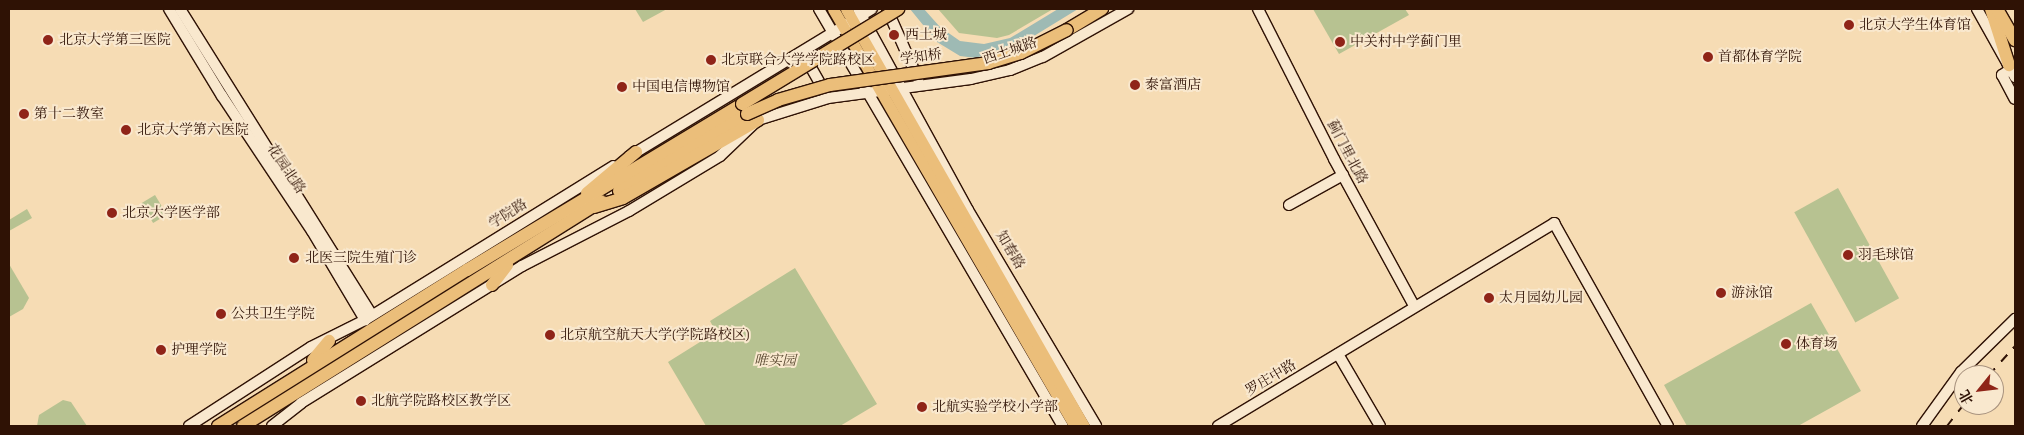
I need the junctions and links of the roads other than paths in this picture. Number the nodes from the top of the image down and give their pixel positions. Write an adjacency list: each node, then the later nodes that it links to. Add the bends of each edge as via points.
1 (169, 9): 33 (street, 花园北路)
2 (180, 9): 33 (street, 花园北路)
3 (819, 9): 15 (street)
4 (833, 9): 15 (main road)
5 (846, 9): 15 (main road)
6 (872, 9): 15 (street)
7 (887, 9): 19 (street)
8 (898, 9): 23 (highway, bridge)
9 (1102, 9): 23 (highway, 学知桥, bridge, via 1021,53 988,63 830,84)
10 (1128, 9): 19 (street, 西土城路, via 1042,57 1010,70)
11 (1258, 9): 25 (street, 蓟门里北路)
12 (1977, 9): 18 (street)
13 (1991, 9): 18 (highway)
14 (1997, 9): 16 (highway)
15 (850, 21): 17 (street, 学院路); 20 (main road); 20 (street)
16 (2015, 40)
17 (802, 52): 21 (street); 24 (street, 学院路)
18 (2012, 71): 22 (street, via 2002,74)
19 (920, 85): 20 (street, 西土城路)
20 (885, 90): 21 (street, 学院路); 42 (street); 43 (main road); 44 (main road, 知春路); 45 (street, 知春路, via 968,210)
21 (828, 98): 23 (street, 学院路)
22 (2015, 99)
23 (749, 113): 27 (highway, 学院路); 28 (highway, 学院路, via 587,210); 31 (street, 学院路, via 720,156 629,211)
24 (636, 152): 27 (highway); 29 (street, 学院路)
25 (1343, 175): 26 (street); 32 (street, 蓟门里北路)
26 (1289, 206)
27 (566, 211): 30 (highway, 学院路)
28 (511, 260): 31 (highway); 40 (highway, 学院路)
29 (448, 269): 30 (highway); 33 (street, 学院路)
30 (467, 270): 37 (highway, 学院路)
31 (492, 285): 41 (street, 学院路, via 301,403)
32 (1414, 306): 36 (street, 罗庄中路); 48 (street, 罗庄中路, via 1554,223)
33 (368, 318): 35 (street, 学院路)
34 (2015, 319): 49 (street, via 1961,372)
35 (329, 341): 37 (highway); 38 (street, 学院路, via 311,348)
36 (1338, 354): 46 (street, 罗庄中路); 47 (street)
37 (306, 369): 39 (highway, 学院路)
38 (189, 426)
39 (218, 426)
40 (243, 426)
41 (272, 426)
42 (1063, 426)
43 (1075, 426)
44 (1084, 426)
45 (1096, 426)
46 (1218, 426)
47 (1380, 426)
48 (1668, 426)
49 (1922, 426)

